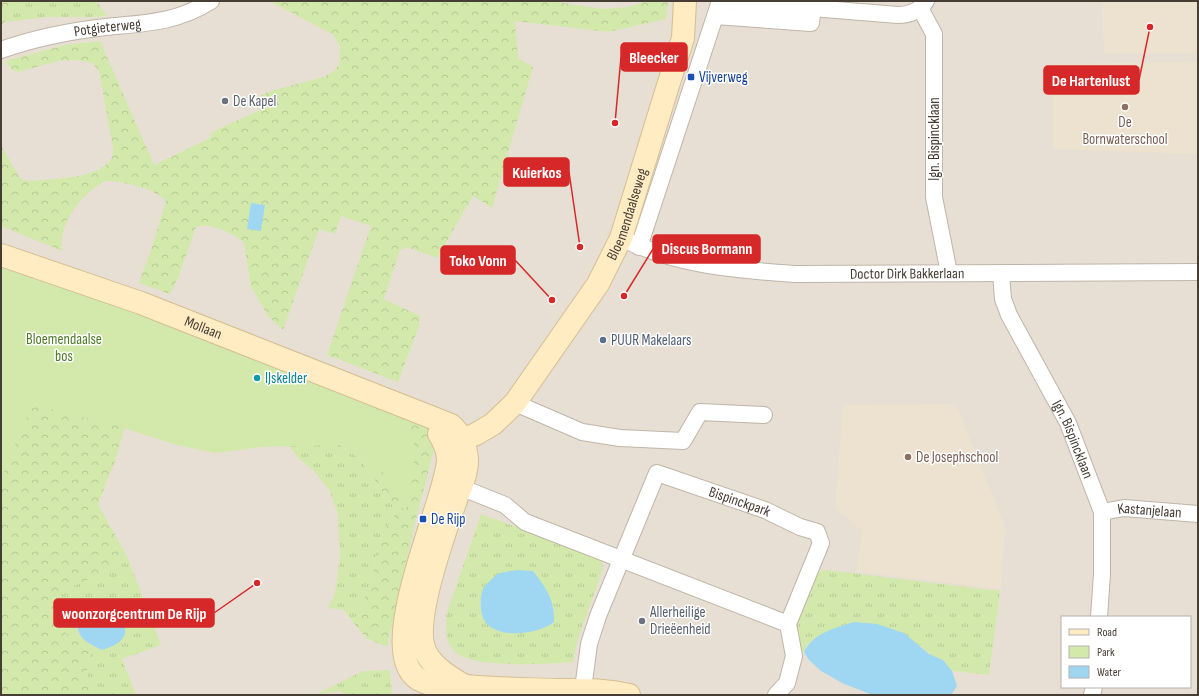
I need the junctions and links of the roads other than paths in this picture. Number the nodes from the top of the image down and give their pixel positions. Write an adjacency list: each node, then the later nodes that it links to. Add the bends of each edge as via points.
1 (211, 1): 8 (street, Potgieterweg, via 195,11 153,23 32,39)
2 (685, 1): 9 (street, Bloemendaalseweg, via 683,38)
3 (720, 1): 7 (street, Bloemendaalseweg)
4 (724, 1): 6 (street)
5 (923, 5): 6 (street, via 904,15); 12 (street, Ign. Bispincklaan, via 934,34 934,197)
6 (813, 7): 7 (street, via 811,23)
7 (715, 16): 9 (street, Bloemendaalseweg)
8 (1, 50)
9 (630, 243): 12 (street, Doctor Dirk Bakkerlaan, via 682,260 737,270 795,274); 14 (street, Bloemendaalseweg, via 598,284)
10 (1, 255): 16 (street, Mollaan, via 141,303 451,425 458,431)
11 (1198, 272): 13 (street, Doctor Dirk Bakkerlaan)
12 (949, 273): 13 (street, Doctor Dirk Bakkerlaan)
13 (1001, 273): 18 (street, Ign. Bispincklaan, via 1003,300 1009,315 1068,423)
14 (515, 403): 15 (street, via 582,432 624,438 683,441 700,412); 16 (street, Bloemendaalseweg, via 493,424)
15 (764, 415)
16 (454, 444): 17 (street, via 467,460); 25 (street, via 447,452 447,471 417,568 404,621 403,641 406,659)
17 (460, 487): 20 (street, via 505,505 525,522); 23 (street, via 439,553 422,625 424,648)
18 (1102, 512): 19 (street, Kastanjelaan, via 1124,508); 21 (street, Ign. Bispincklaan)
19 (1198, 514)
20 (622, 560): 22 (street); 22 (street, Bispinckpark, via 657,473 765,510 816,532 821,543); 26 (street, Bispinckpark, via 589,644)
21 (1099, 616)
22 (788, 624): 29 (street, via 794,656 787,683)
23 (429, 657): 24 (street, via 441,671); 25 (street)
24 (465, 686): 25 (street); 27 (street)
25 (422, 689)
26 (583, 689): 27 (street); 28 (street, via 608,690)
27 (557, 692)
28 (629, 695)
29 (776, 695)

